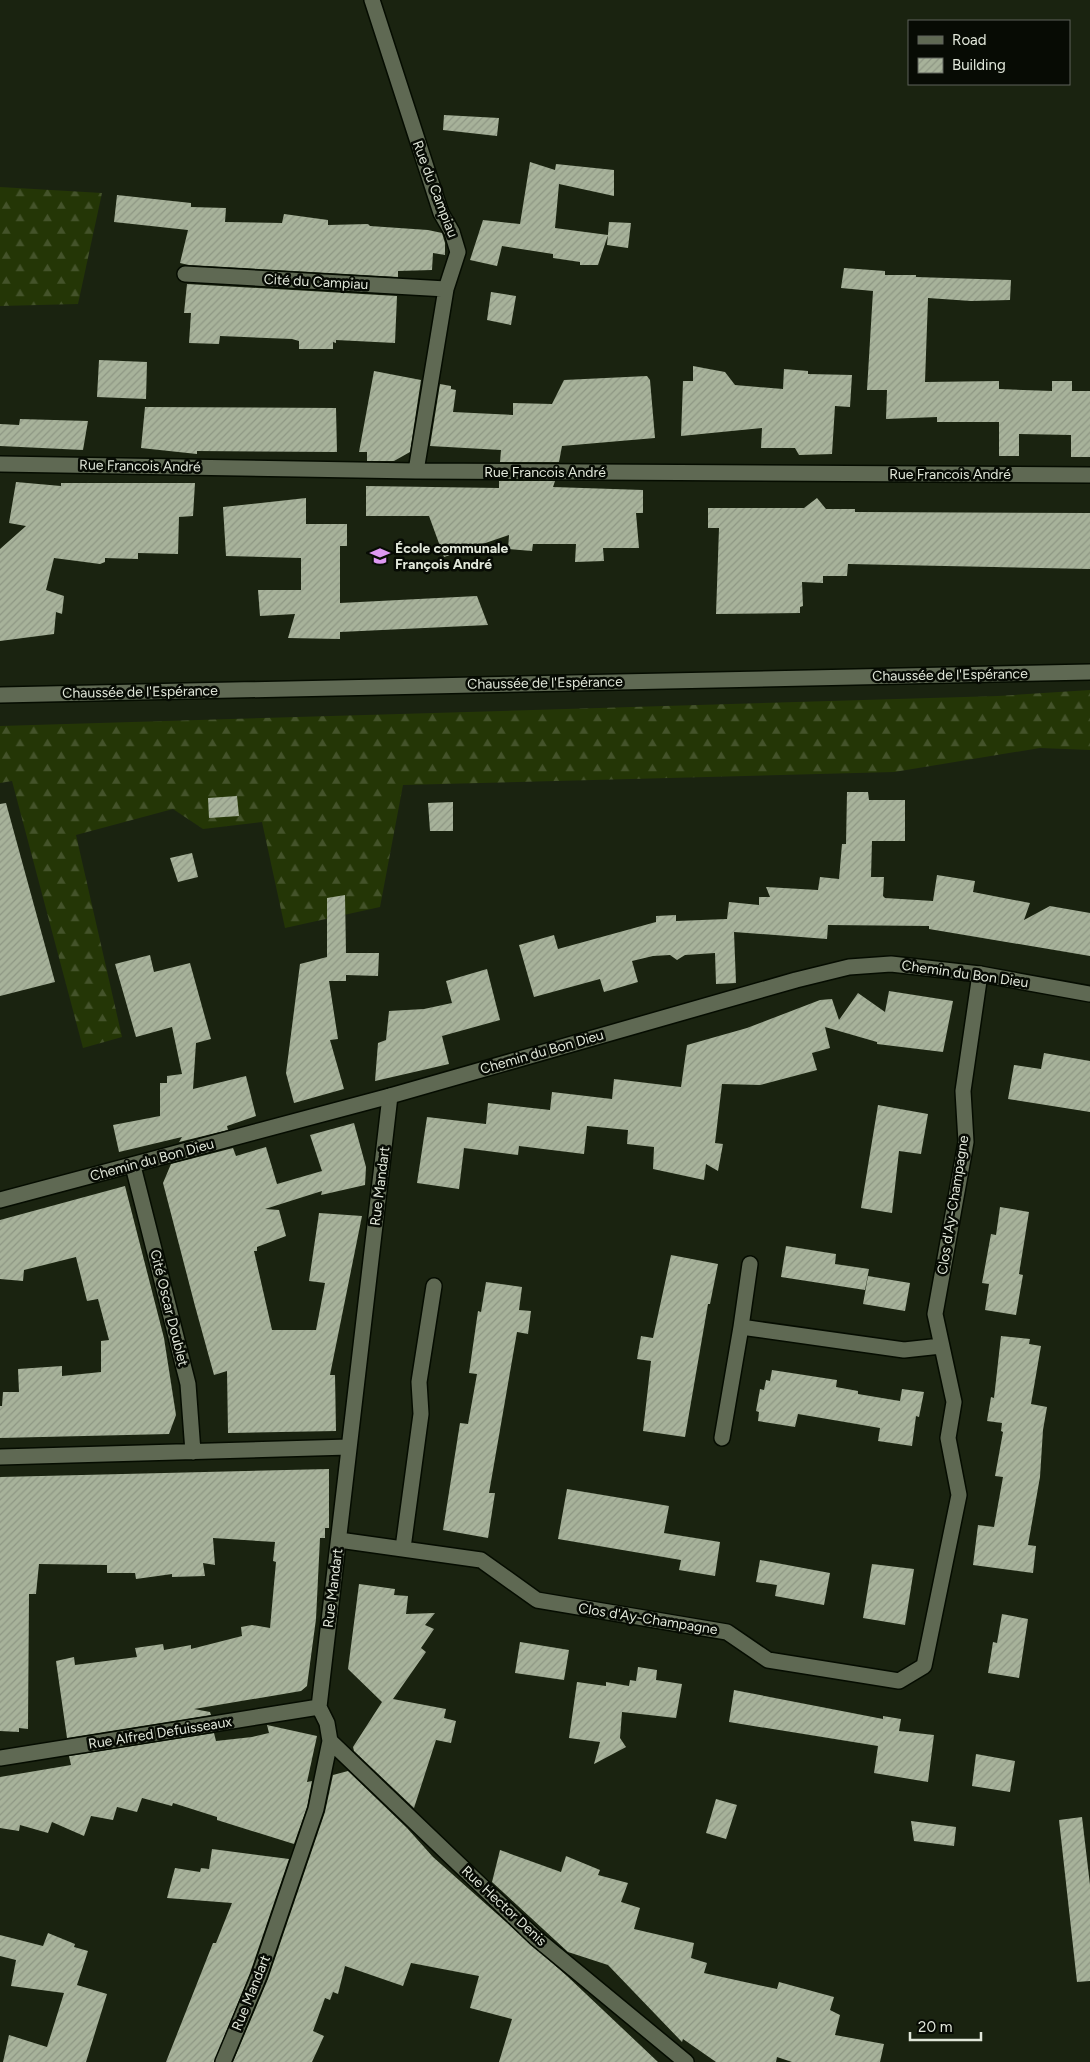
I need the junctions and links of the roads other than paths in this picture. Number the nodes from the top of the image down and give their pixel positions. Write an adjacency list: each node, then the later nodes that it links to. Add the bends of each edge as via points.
1 (372, 0): 3 (street, Rue du Campiau, via 441,212 458,252)
2 (186, 274): 3 (street, Cité du Campiau)
3 (446, 289): 5 (street, Rue du Campiau)
4 (0, 464): 5 (street, Rue Francois André)
5 (416, 471): 6 (street, Rue Francois André)
6 (1090, 475)
7 (1090, 672): 8 (street, Chaussée de l'Espérance)
8 (0, 695)
9 (980, 974): 10 (street, Chemin du Bon Dieu); 11 (street, Chemin du Bon Dieu, via 891,964 848,967); 17 (street, Clos d'Ay-Champagne, via 963,1091 966,1142 935,1314)
10 (1090, 994)
11 (390, 1096): 12 (street, Chemin du Bon Dieu); 19 (street, Rue Mandart)
12 (133, 1166): 13 (street, Chemin du Bon Dieu); 20 (street, Cité Oscar Doublet, via 188,1384)
13 (0, 1200)
14 (750, 1264): 16 (street)
15 (434, 1286): 23 (street, via 419,1382 421,1414)
16 (741, 1327): 17 (street, via 904,1350); 18 (street)
17 (942, 1346): 23 (street, Clos d'Ay-Champagne, via 954,1402 948,1438 959,1495 924,1666 899,1681 768,1660 727,1632 537,1600 481,1560)
18 (722, 1438)
19 (350, 1447): 20 (street); 22 (street, Rue Mandart)
20 (193, 1452): 21 (street)
21 (0, 1457)
22 (339, 1540): 23 (street, Clos d'Ay-Champagne); 24 (street, Rue Mandart)
23 (403, 1548)
24 (319, 1707): 25 (street, Rue Mandart); 26 (street, Rue Alfred Defuisseaux)
25 (330, 1742): 27 (street, Rue Mandart, via 316,1809 259,1976); 28 (street, Rue Hector Denis, via 536,1938)
26 (0, 1758)
27 (223, 2062)
28 (686, 2062)

